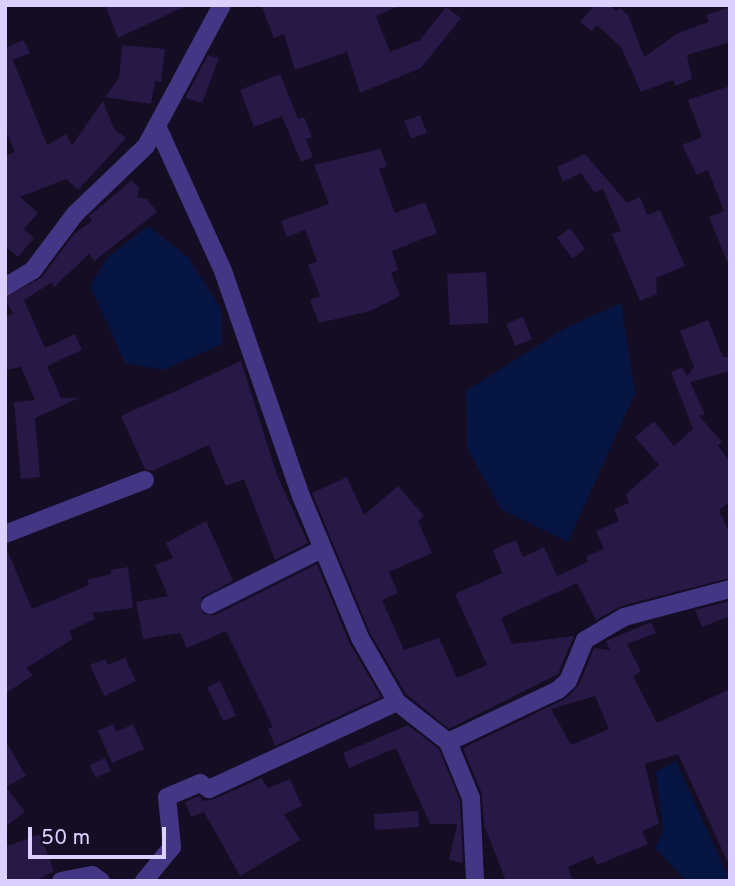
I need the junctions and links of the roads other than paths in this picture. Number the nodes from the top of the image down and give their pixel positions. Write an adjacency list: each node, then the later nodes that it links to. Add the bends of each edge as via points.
1 (222, 5): 2 (street)
2 (157, 125): 3 (street, via 146,146 75,214 33,270); 6 (street, via 223,271)
3 (5, 287)
4 (145, 480): 5 (street)
5 (5, 534)
6 (322, 549): 8 (street); 9 (street, via 360,638)
7 (730, 589): 10 (street, via 624,617 585,640 568,681 558,690)
8 (210, 604)
9 (397, 702): 10 (street); 13 (street, via 209,789 200,783 167,797 172,847)
10 (448, 742): 14 (street, via 471,798)
11 (61, 881): 12 (street, via 92,875)
12 (101, 881)
13 (144, 881)
14 (475, 881)

